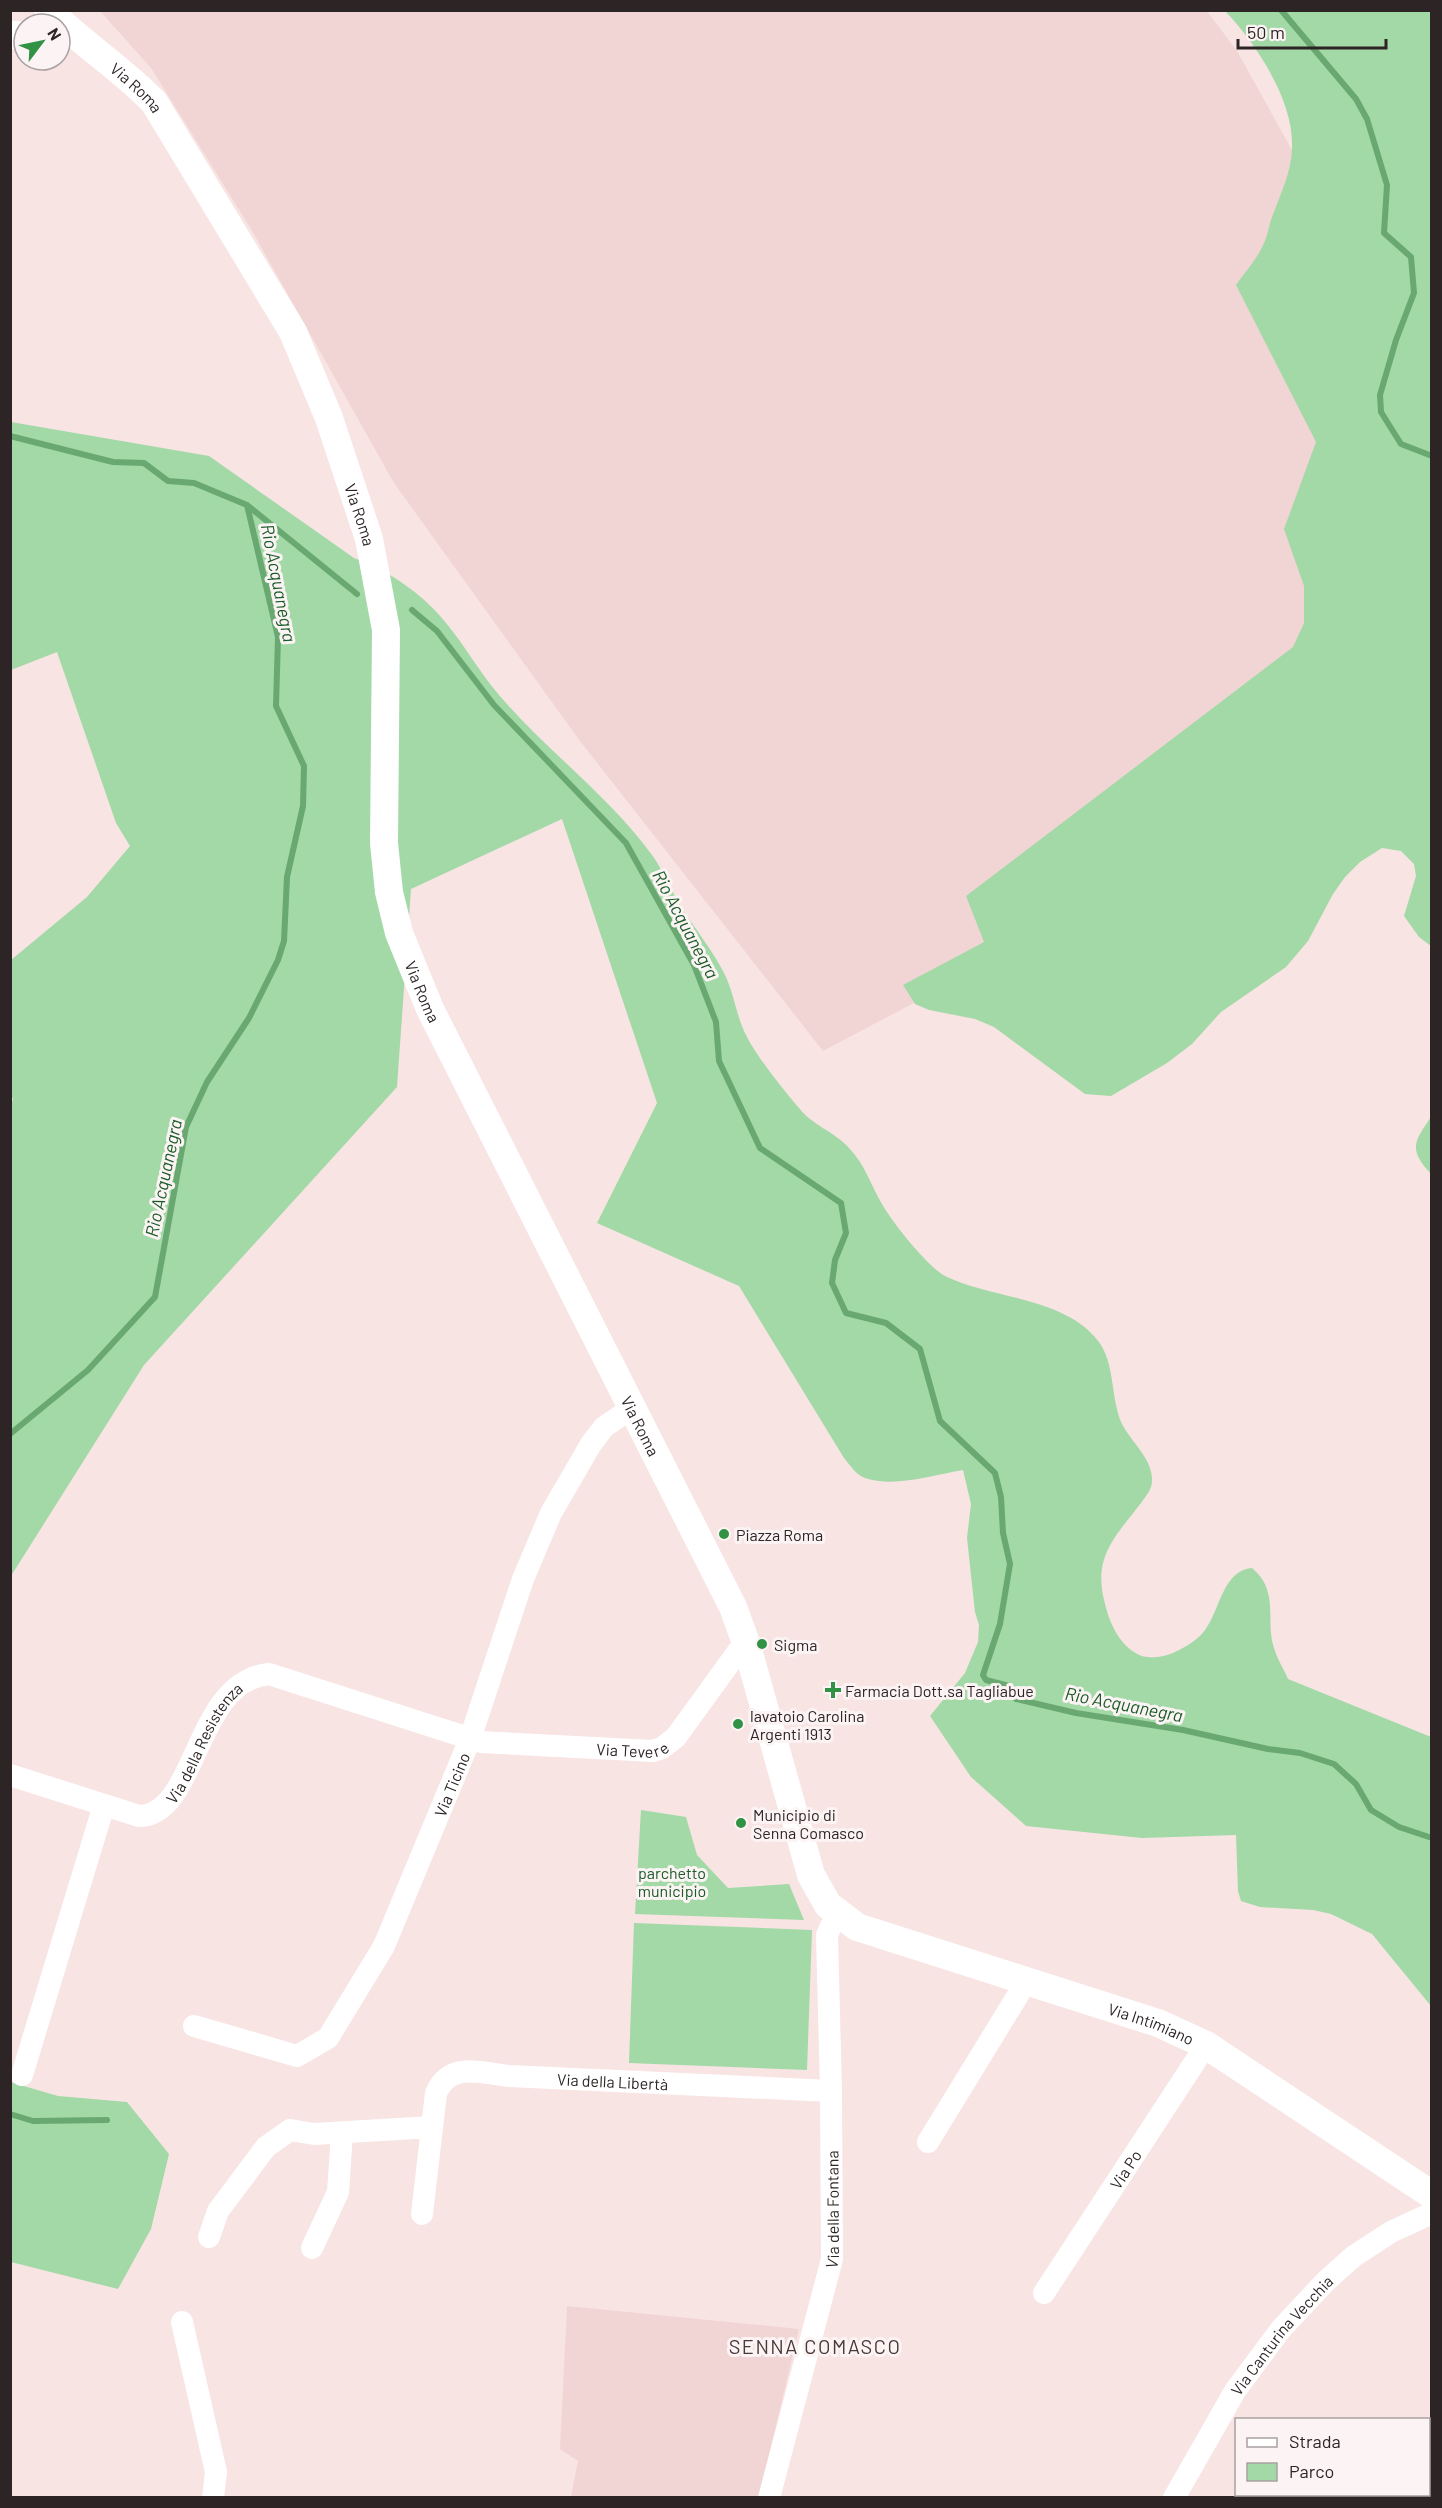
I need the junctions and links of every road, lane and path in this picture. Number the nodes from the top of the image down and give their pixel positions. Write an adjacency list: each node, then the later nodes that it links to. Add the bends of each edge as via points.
1 (16, 10): 3 (street)
2 (48, 10): 5 (street, Via Roma)
3 (10, 21)
4 (72, 46): 5 (street, Via Roma)
5 (103, 58): 6 (street, Via Roma, via 154,102 174,133 288,322 324,407 369,539 386,630 384,843 389,892 399,933 430,1009)
6 (632, 1408): 7 (street, Via Roma, via 733,1607); 8 (street, Via Ticino, via 604,1427 591,1444 551,1514 523,1579)
7 (747, 1646): 8 (street, Via Tevere, via 739,1650 676,1737 662,1749); 11 (street, Via Roma, via 811,1875 828,1905)
8 (470, 1739): 10 (street, Via della Resistenza, via 269,1674 257,1675 223,1700 169,1802 150,1815 139,1816); 13 (street, Via Ticino, via 384,1946 328,2038 297,2056)
9 (10, 1775): 10 (street, Via della Resistenza)
10 (104, 1805): 15 (street)
11 (840, 1916): 12 (street, Via Intimiano, via 857,1927); 16 (street, Via della Fontana, via 827,1935)
12 (1026, 1982): 14 (street, Via Intimiano, via 1158,2023); 19 (street)
13 (194, 2026)
14 (1206, 2045): 20 (street, Via Intimiano); 25 (street, Via Po)
15 (22, 2075)
16 (831, 2091): 17 (street, Via della Libertà, via 462,2071 449,2075 439,2087); 28 (street, Via della Fontana, via 832,2259)
17 (432, 2127): 18 (street); 22 (street, Via della Libertà)
18 (342, 2133): 23 (street, via 290,2130 266,2147 218,2211); 24 (street, via 338,2192)
19 (928, 2142)
20 (1431, 2195)
21 (1431, 2213): 29 (street, Via Canturina Vecchia, via 1354,2256 1281,2329 1230,2399)
22 (422, 2214)
23 (209, 2237)
24 (312, 2248)
25 (1044, 2293)
26 (182, 2322): 27 (street, via 216,2472)
27 (213, 2498)
28 (769, 2498)
29 (1174, 2498)

